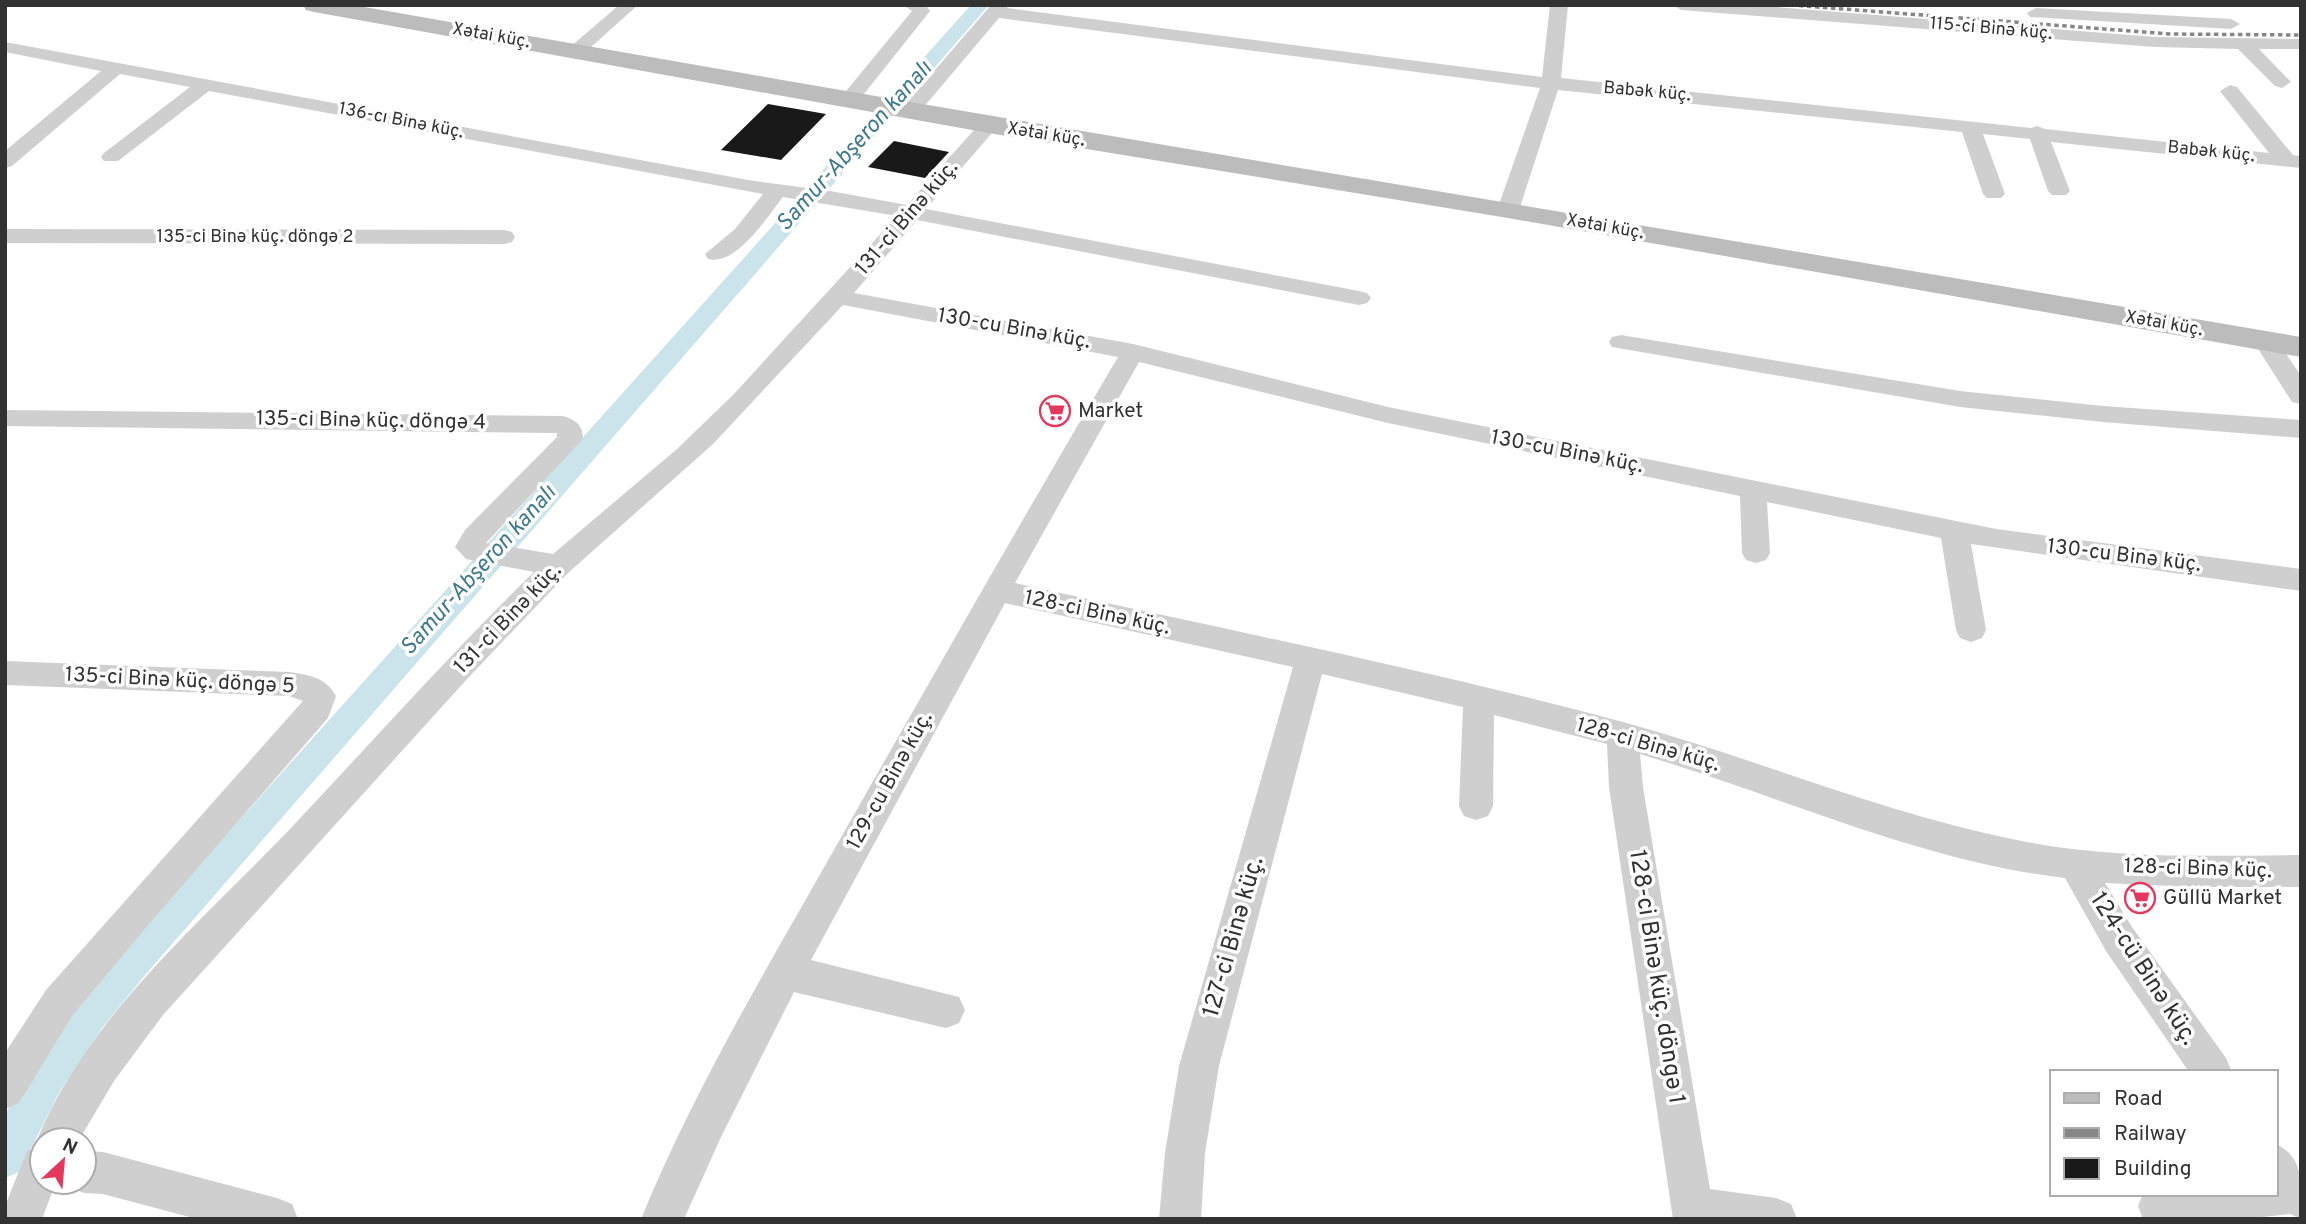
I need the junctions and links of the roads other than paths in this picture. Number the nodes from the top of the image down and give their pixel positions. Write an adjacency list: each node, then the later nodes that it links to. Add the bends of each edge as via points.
1 (314, 5): 7 (street, Xətai küç.)
2 (631, 5): 14 (street)
3 (911, 5): 20 (street, via 922,11)
4 (1559, 5): 17 (street)
5 (1681, 5): 11 (street, 115-ci Binə küç., via 2118,40)
6 (2165, 5): 10 (street)
7 (353, 8): 14 (street, Xətai küç.)
8 (998, 9): 17 (street, Babək küç.); 21 (street)
9 (2016, 11): 10 (street)
10 (2183, 22): 11 (street)
11 (2245, 34): 12 (street, 115-ci Binə küç.); 16 (street)
12 (2301, 44)
13 (5, 47): 15 (street, 136-cı Binə küç.)
14 (576, 51): 20 (street, Xətai küç.)
15 (117, 67): 18 (street, 136-cı Binə küç.); 27 (street)
16 (2282, 82)
17 (1550, 83): 23 (street, Babək küç.); 31 (street)
18 (206, 84): 25 (street); 28 (street, 136-cı Binə küç.)
19 (2230, 91): 26 (street)
20 (849, 100): 21 (street, Xətai küç.)
21 (909, 111): 22 (street, Xətai küç.)
22 (989, 125): 31 (street, Xətai küç.); 32 (street, 131-ci Binə küç.)
23 (1970, 126): 24 (street, Babək küç.); 30 (street)
24 (2037, 132): 26 (street, Babək küç.); 29 (street)
25 (111, 157)
26 (2293, 161)
27 (5, 162)
28 (787, 191): 32 (street, 136-cı Binə küç.); 35 (street)
29 (2059, 191)
30 (1994, 194)
31 (1508, 210): 38 (street, Xətai küç.)
32 (911, 212): 36 (street, 131-ci Binə küç.); 37 (street, 136-cı Binə küç.)
33 (5, 236): 34 (street, 135-ci Binə küç. döngə 2)
34 (504, 237)
35 (716, 254)
36 (839, 297): 41 (street, 130-cu Binə küç.); 48 (street, 131-ci Binə küç., via 703,439)
37 (1359, 298)
38 (2265, 341): 40 (street, Xətai küç.); 42 (street)
39 (1621, 342): 44 (street, via 1959,399)
40 (2301, 347)
41 (1133, 352): 45 (street, 130-cu Binə küç., via 1388,415); 50 (street, 129-cu Binə küç.)
42 (2301, 396)
43 (5, 418): 48 (street, 135-ci Binə küç. döngə 4, via 563,425 570,430 570,439 469,547)
44 (2301, 429)
45 (1753, 489): 46 (street, 130-cu Binə küç.); 47 (street)
46 (1954, 530): 49 (street, 130-cu Binə küç., via 2068,551); 51 (street)
47 (1755, 553)
48 (559, 565): 63 (street, 131-ci Binə küç., via 135,1020 105,1059)
49 (2301, 580)
50 (996, 590): 52 (street, 128-ci Binə küç.); 59 (street, 129-cu Binə küç.)
51 (1971, 630)
52 (1310, 660): 54 (street, 128-ci Binə küç.); 72 (street, 127-ci Binə küç., via 1199,1066)
53 (5, 673): 62 (street, 135-ci Binə küç. döngə 5, via 289,684 320,696 308,720 58,1003)
54 (1479, 699): 55 (street, 128-ci Binə küç.); 56 (street)
55 (1623, 736): 57 (street, 128-ci Binə küç., via 1937,836); 68 (street, 128-ci Binə küç. döngə 1, via 1626,787)
56 (1476, 806)
57 (2076, 865): 58 (street, 128-ci Binə küç.); 61 (street, 124-cü Binə küç., via 2119,939)
58 (2301, 871)
59 (785, 972): 60 (street); 71 (street, 129-cu Binə küç., via 692,1150)
60 (946, 1010)
61 (2211, 1070)
62 (5, 1089)
63 (66, 1126)
64 (98, 1173): 70 (street)
65 (31, 1196): 69 (street, 131-ci Binə küç.)
66 (2222, 1196): 67 (street)
67 (2160, 1206)
68 (1692, 1213): 73 (street)
69 (21, 1219)
70 (277, 1219)
71 (662, 1219)
72 (1180, 1219)
73 (1776, 1219)

